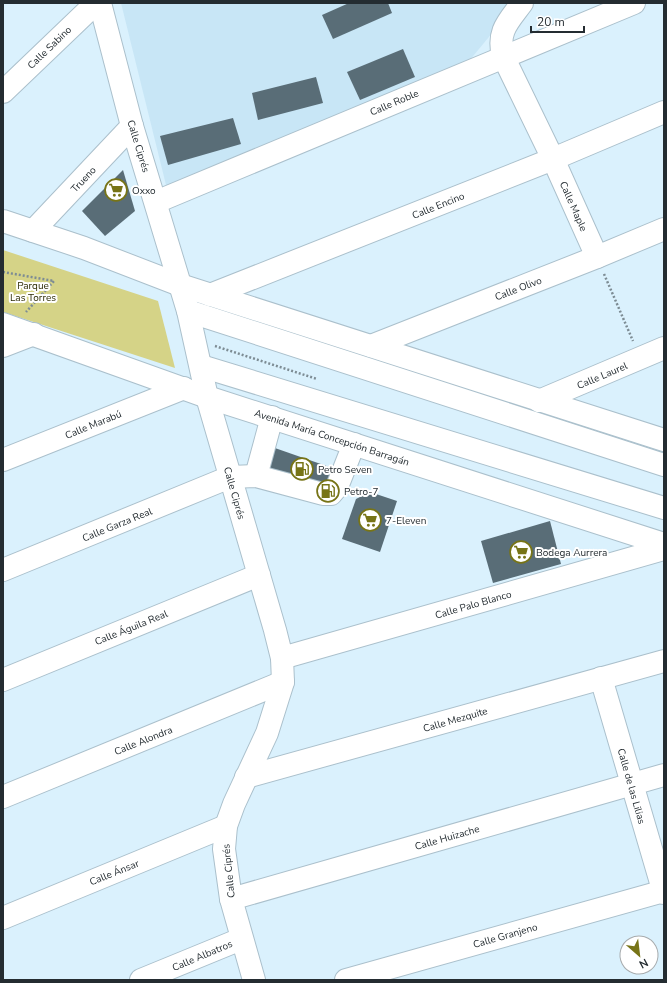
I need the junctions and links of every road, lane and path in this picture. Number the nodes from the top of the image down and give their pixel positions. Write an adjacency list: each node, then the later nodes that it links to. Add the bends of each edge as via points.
1 (96, 3): 6 (street, Calle Sabino)
2 (100, 3): 8 (street, Calle Ciprés)
3 (522, 3): 5 (street, via 503,30 500,44)
4 (634, 3): 5 (street, Calle Roble)
5 (503, 56): 9 (street, Calle Maple); 10 (street, Calle Roble)
6 (3, 92)
7 (664, 112): 9 (street, Calle Encino)
8 (132, 126): 10 (street, Calle Ciprés); 13 (street, Trueno)
9 (553, 159): 14 (street, Calle Maple); 17 (street, Calle Encino)
10 (156, 202): 16 (street, Calle Ciprés)
11 (3, 221): 13 (street)
12 (664, 228): 14 (street, Calle Olivo)
13 (33, 231): 16 (street)
14 (597, 257): 21 (street, Calle Olivo); 23 (path)
15 (3, 272): 19 (path, via 54,281)
16 (180, 285): 17 (street); 18 (street, Calle Ciprés)
17 (210, 295): 21 (street)
18 (188, 311): 24 (street, Calle Ciprés); 32 (street)
19 (19, 325): 20 (street); 25 (street, Avenida María Concepción Barragán)
20 (3, 346)
21 (371, 346): 27 (street)
22 (664, 348): 23 (street, Calle Laurel)
23 (640, 358): 27 (street, Calle Laurel)
24 (200, 366): 26 (street, Calle Ciprés); 35 (street)
25 (184, 388): 26 (street, Avenida María Concepción Barragán); 31 (street, Calle Marabú)
26 (207, 397): 28 (street, Avenida María Concepción Barragán); 34 (street, Calle Ciprés)
27 (539, 401): 29 (street)
28 (272, 417): 30 (street, Avenida María Concepción Barragán); 33 (street)
29 (664, 440)
30 (354, 444): 33 (street, via 337,487 331,494); 36 (street, Avenida María Concepción Barragán)
31 (3, 460)
32 (664, 465)
33 (256, 476): 34 (street)
34 (230, 477): 38 (street, Calle Garza Real); 39 (street, Calle Ciprés)
35 (664, 508)
36 (664, 544)
37 (664, 549): 40 (street, Calle Palo Blanco)
38 (3, 570)
39 (259, 575): 40 (street, Calle Ciprés); 43 (street, Calle Águila Real)
40 (282, 658): 44 (street, Calle Ciprés)
41 (664, 661): 42 (street, Calle Mezquite)
42 (601, 678): 46 (street, Calle Mezquite); 47 (street, Calle de las Lilias)
43 (3, 680)
44 (283, 682): 46 (street, Calle Ciprés, via 270,727); 48 (street, Calle Alondra)
45 (664, 775): 47 (street, Calle Huizache)
46 (246, 777): 49 (street, Calle Ciprés)
47 (632, 784): 50 (street, Calle de las Lilias); 51 (street, Calle Huizache)
48 (3, 797)
49 (226, 826): 51 (street, Calle Ciprés, via 224,849); 52 (street, Calle Ánsar)
50 (664, 892): 56 (street, Calle Granjeno)
51 (231, 899): 53 (street, Calle Ciprés)
52 (3, 918)
53 (241, 939): 54 (street, Calle Albatros); 55 (street, Calle Ciprés)
54 (141, 980)
55 (254, 980)
56 (346, 980)

